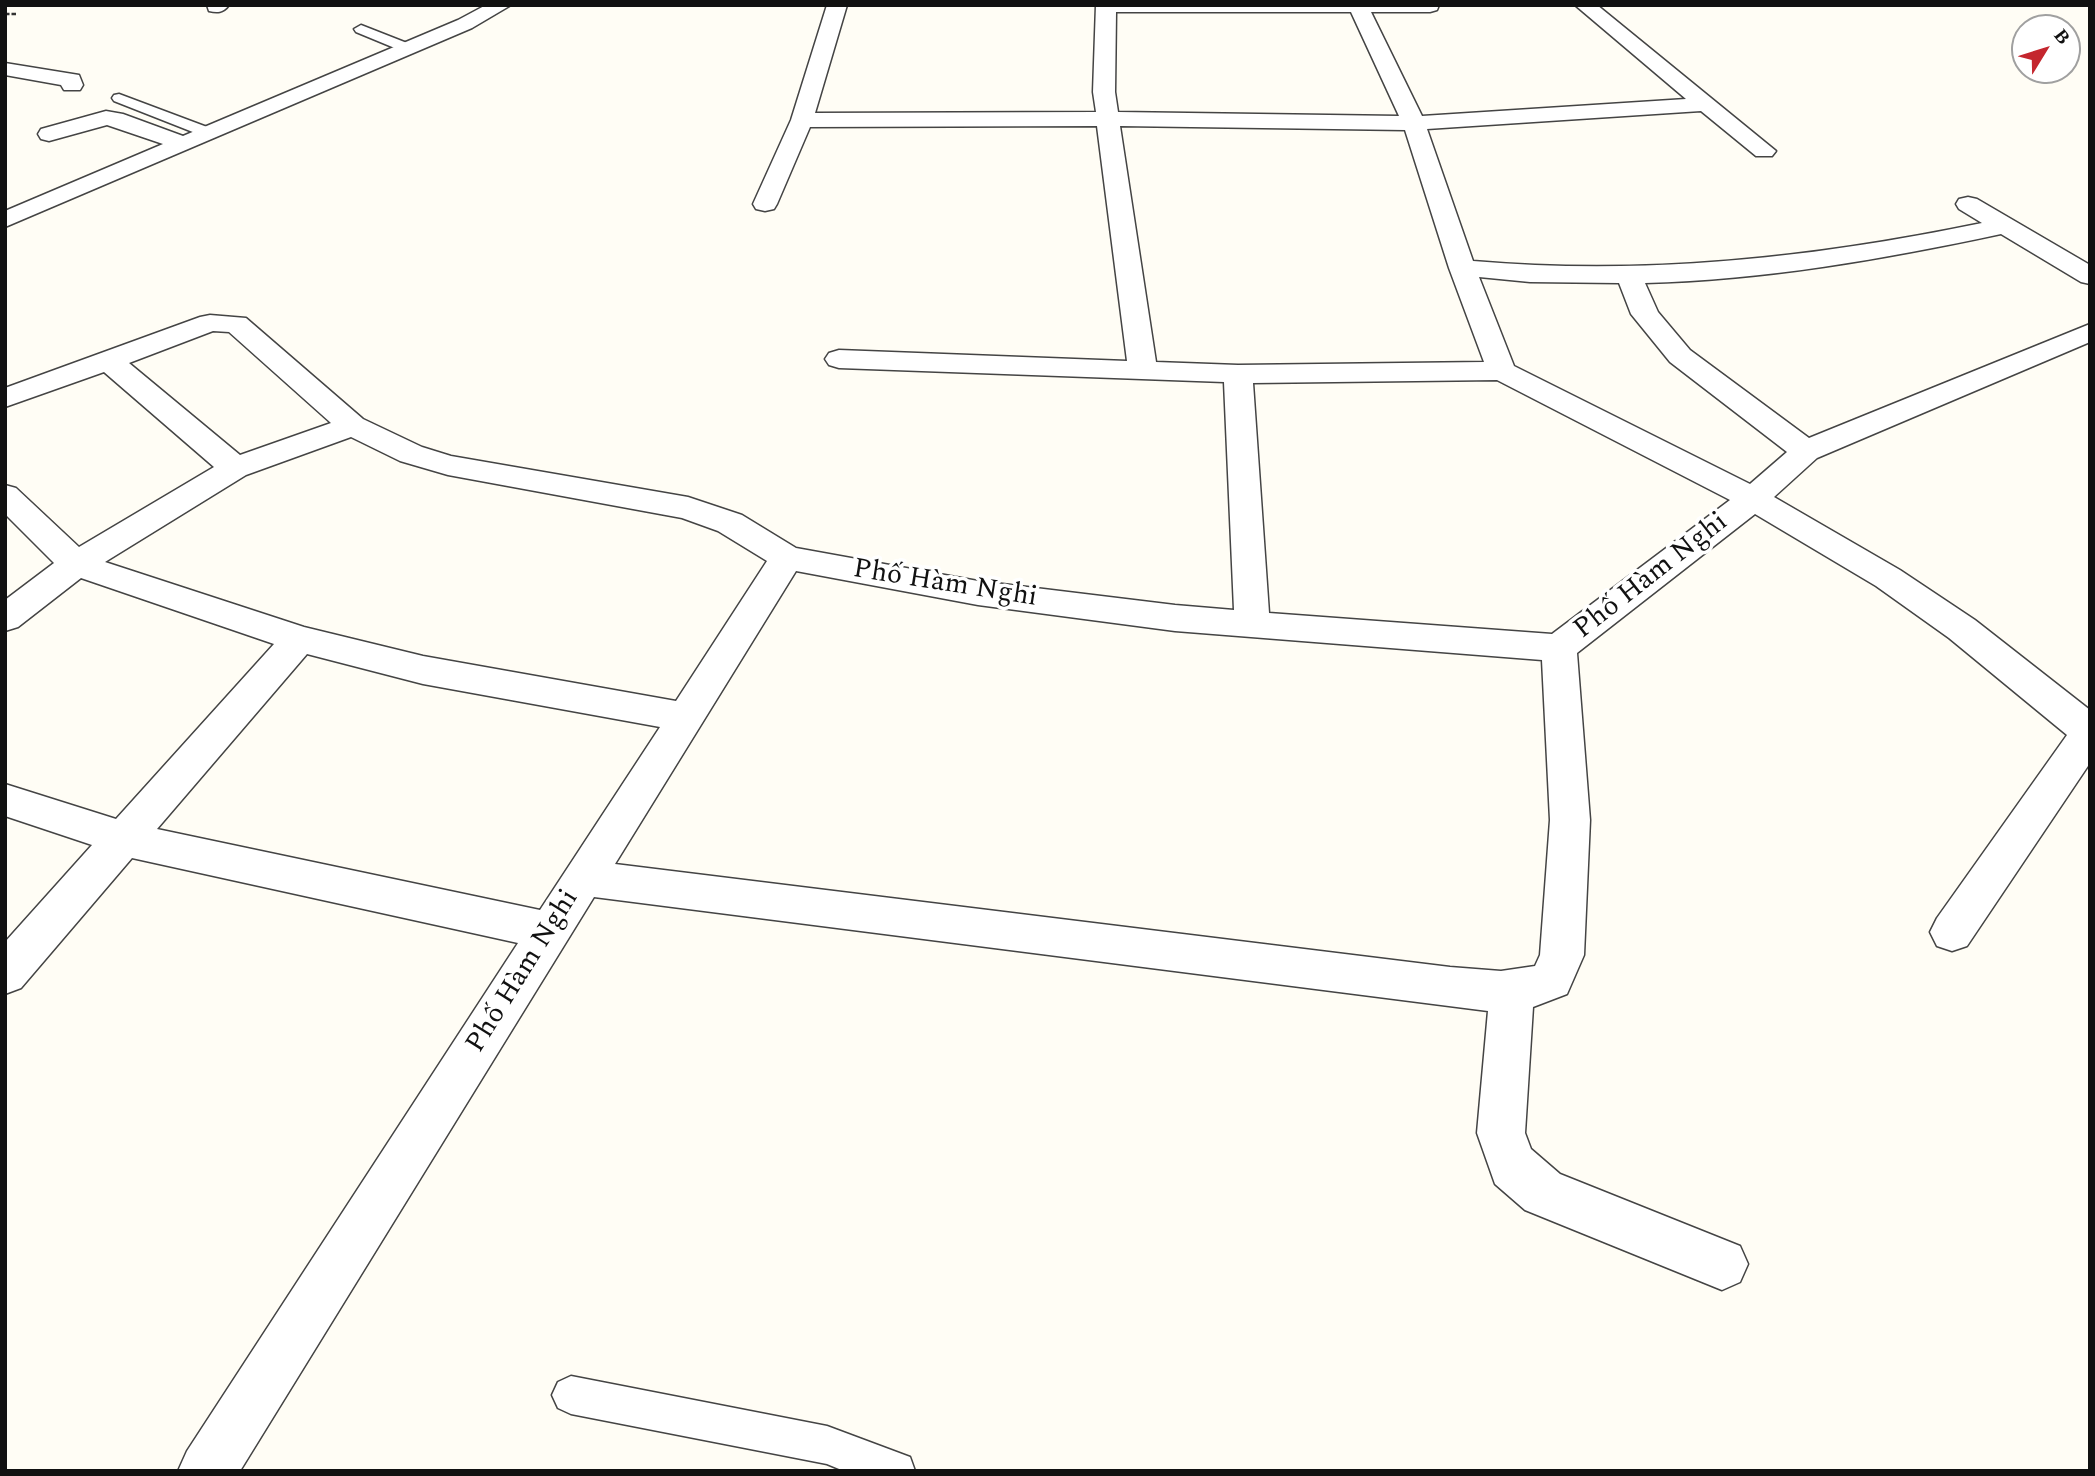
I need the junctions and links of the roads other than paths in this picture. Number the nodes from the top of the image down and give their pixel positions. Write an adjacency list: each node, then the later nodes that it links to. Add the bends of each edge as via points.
1 (501, 5): 8 (street)
2 (837, 5): 14 (street)
3 (1430, 5): 6 (street)
4 (1585, 5): 12 (street)
5 (1106, 6): 6 (street); 13 (street)
6 (1358, 6): 15 (street)
7 (361, 29): 8 (lane)
8 (407, 48): 17 (street)
9 (5, 69): 10 (street, via 71,80)
10 (72, 85)
11 (119, 98): 17 (lane)
12 (1706, 104): 15 (street); 19 (street)
13 (1107, 119): 14 (street); 15 (street); 30 (street)
14 (802, 120): 20 (street)
15 (1415, 123): 24 (street)
16 (48, 134): 18 (street, via 106,118)
17 (209, 134): 18 (street)
18 (184, 144): 22 (street)
19 (1764, 151)
20 (765, 204)
21 (1968, 204): 23 (street)
22 (5, 220)
23 (2003, 226): 25 (street); 26 (street, via 1828,261)
24 (1462, 268): 26 (street); 31 (street)
25 (2090, 276)
26 (1630, 278): 35 (street, via 1645,314 1680,356)
27 (2090, 332): 35 (street, Phố Hàm Nghi)
28 (107, 359): 33 (street); 34 (street, via 210,323 236,324); 36 (street)
29 (839, 359): 30 (street)
30 (1143, 371): 32 (street)
31 (1502, 371): 32 (street); 38 (street)
32 (1238, 374): 42 (street)
33 (5, 398)
34 (352, 426): 36 (street); 39 (street, via 411,454 448,465 697,510 730,523)
35 (1806, 451): 38 (street, Phố Hàm Nghi)
36 (235, 468): 40 (street)
37 (5, 495): 40 (street)
38 (1752, 499): 44 (street, Phố Hàm Nghi); 46 (street, via 1952,621)
39 (787, 558): 42 (street, Phố Hàm Nghi, via 978,593 1175,618); 45 (street, Phố Hàm Nghi)
40 (76, 564): 41 (street); 43 (street)
41 (5, 618)
42 (1252, 622): 44 (street, Phố Hàm Nghi)
43 (299, 639): 45 (street, via 422,670); 48 (street)
44 (1559, 648): 53 (street, via 1570,820 1562,955 1551,980 1529,990)
45 (686, 717): 49 (street, Phố Hàm Nghi)
46 (2089, 731): 51 (street)
47 (5, 800): 48 (street)
48 (124, 839): 50 (street); 52 (street)
49 (583, 878): 50 (street, Phố Hàm Nghi); 53 (street, via 1450,987)
50 (550, 931): 56 (street, Phố Hàm Nghi)
51 (1952, 932)
52 (5, 974)
53 (1512, 991): 54 (street, via 1501,1133 1513,1166 1543,1192)
54 (1722, 1264)
55 (571, 1395): 57 (lane, via 827,1445)
56 (207, 1471)
57 (896, 1471)

